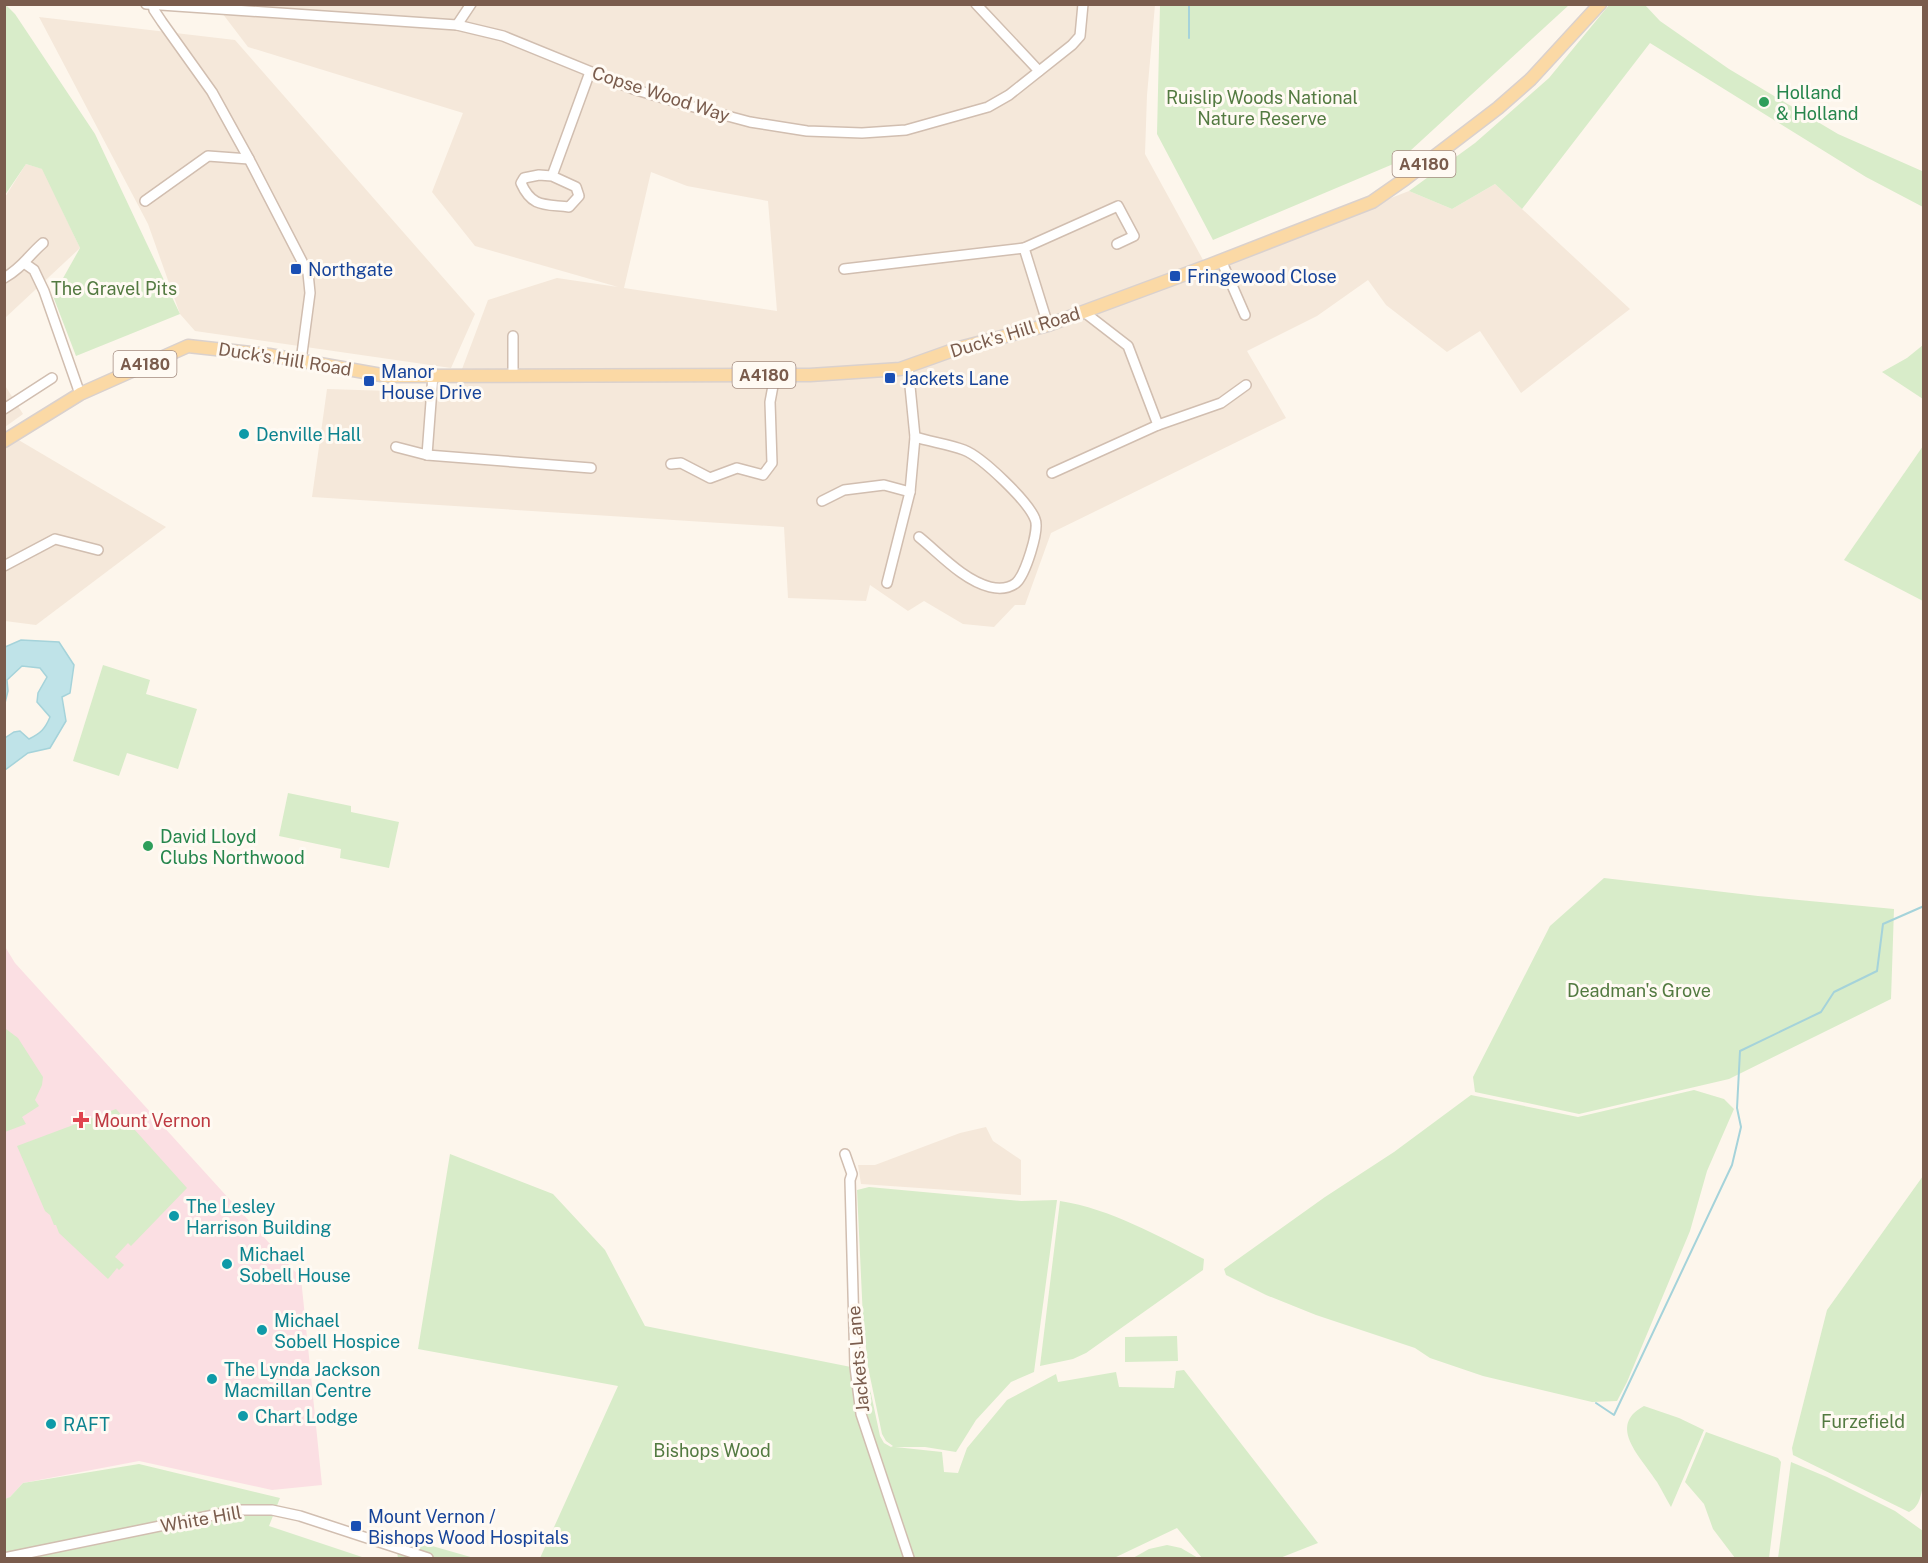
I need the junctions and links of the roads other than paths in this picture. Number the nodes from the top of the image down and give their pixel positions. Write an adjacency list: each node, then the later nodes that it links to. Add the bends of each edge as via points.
1 (471, 4): 6 (street)
2 (976, 4): 7 (street)
3 (1083, 4): 7 (street, Copse Wood Way, via 1080,36)
4 (1600, 4): 15 (main road, Duck's Hill Road / A4180, via 1523,87 1372,202)
5 (151, 5): 6 (street, Copse Wood Way); 9 (street, via 212,92)
6 (457, 25): 8 (street, Copse Wood Way, via 502,36)
7 (1039, 71): 8 (street, Copse Wood Way, via 988,107 906,130 862,133 807,131 750,122 633,89)
8 (590, 72): 10 (street)
9 (249, 159): 11 (street, via 208,156); 23 (street, via 308,273 310,293)
10 (552, 176): 10 (street, via 524,177 521,183 536,203 569,207 579,196 576,187)
11 (145, 201)
12 (43, 243): 16 (street)
13 (1118, 244): 14 (street, via 1134,236 1118,206)
14 (1024, 248): 17 (street); 21 (street)
15 (1221, 260): 19 (main road, Duck's Hill Road / A4180); 20 (street)
16 (24, 264): 18 (street); 30 (street, via 34,270 44,291)
17 (844, 270)
18 (4, 278)
19 (1084, 312): 21 (main road, Duck's Hill Road / A4180); 32 (street, via 1128,346)
20 (1245, 315)
21 (1048, 325): 24 (main road, Duck's Hill Road / A4180)
22 (513, 336): 26 (street)
23 (301, 361): 25 (main road, Duck's Hill Road / A4180, via 387,376); 30 (main road, Duck's Hill Road / A4180, via 188,346)
24 (908, 366): 27 (main road, Duck's Hill Road / A4180); 33 (street)
25 (433, 375): 26 (main road, Duck's Hill Road / A4180); 36 (street)
26 (513, 375): 27 (main road, Duck's Hill Road / A4180)
27 (775, 375): 37 (street, via 770,402 772,463 763,475 737,468 710,478 681,463)
28 (52, 378): 31 (street)
29 (1246, 385): 32 (street, via 1221,403)
30 (80, 394): 34 (main road, Duck's Hill Road / A4180)
31 (4, 409)
32 (1158, 425): 39 (street)
33 (915, 437): 40 (street); 42 (street, via 964,450 986,464 1025,503 1037,526 1022,576 1008,587 987,586 964,574)
34 (4, 441)
35 (396, 447): 36 (street)
36 (427, 456): 38 (street)
37 (671, 464)
38 (591, 468)
39 (1052, 473)
40 (910, 492): 41 (street, via 884,485 844,490); 45 (street)
41 (822, 501)
42 (919, 537)
43 (98, 550): 44 (street, via 55,539)
44 (4, 566)
45 (886, 583)
46 (845, 1154): 49 (street, Jackets Lane, via 852,1174 855,1366 861,1414)
47 (4, 1558): 48 (street, White Hill, via 238,1510 272,1510)
48 (428, 1558)
49 (909, 1558)

